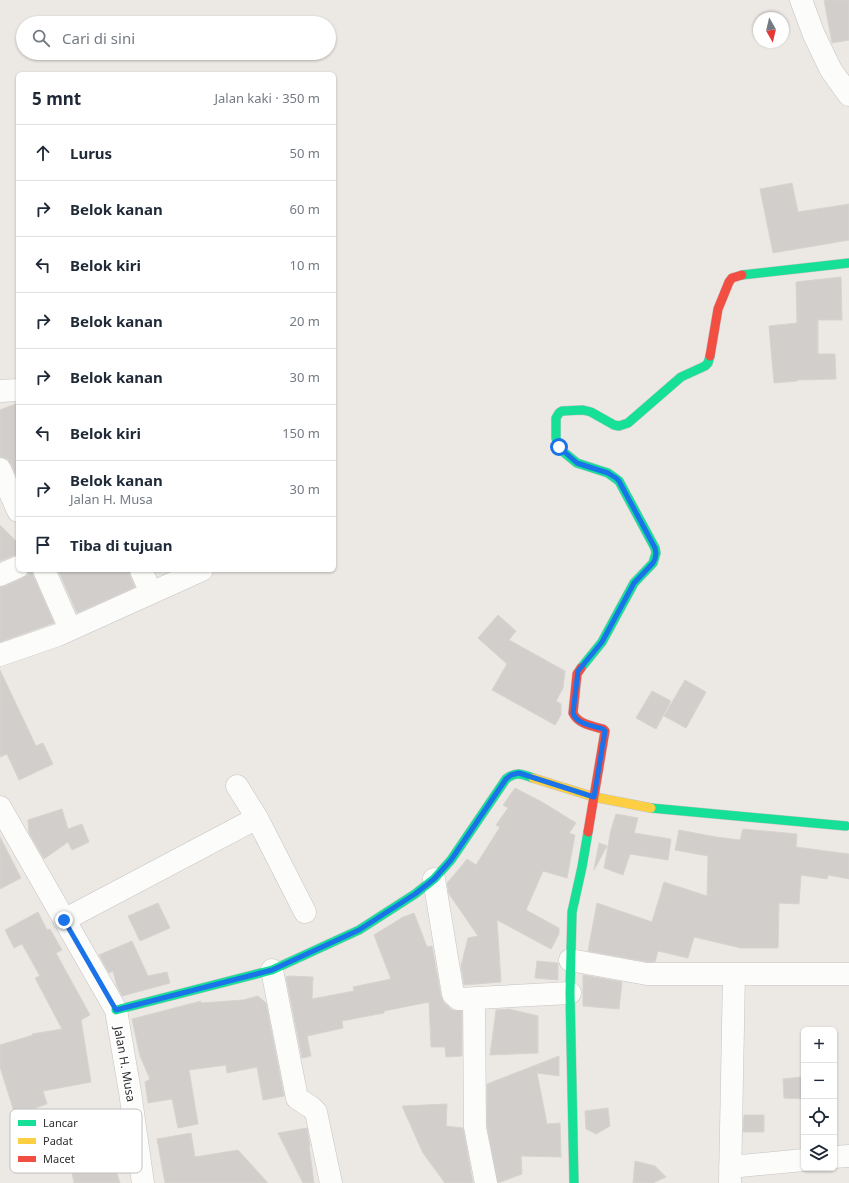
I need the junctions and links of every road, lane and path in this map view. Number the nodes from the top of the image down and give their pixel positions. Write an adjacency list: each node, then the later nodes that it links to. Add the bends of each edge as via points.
1 (801, 0): 2 (street, via 831,70)
2 (849, 95)
3 (849, 263): 17 (street, via 732,278 718,309 709,359 705,366 681,377 623,425 614,425 583,410 562,411 556,418 556,438 561,450 582,466 608,473 619,481 656,553 653,563 632,586 602,642 577,674 574,716 579,721 603,729 604,733)
4 (16, 390): 5 (street)
5 (0, 391)
6 (0, 469): 7 (street)
7 (16, 506)
8 (16, 568): 12 (street)
9 (45, 572): 14 (street)
10 (142, 572): 13 (street)
11 (198, 572): 13 (street)
12 (0, 575)
13 (151, 593): 14 (street)
14 (70, 629): 15 (street)
15 (0, 655)
16 (237, 786): 19 (street)
17 (594, 797): 20 (street, via 656,809); 21 (street, via 519,773 511,775 451,860); 24 (street, via 572,912)
18 (0, 807): 23 (street, Jalan H. Musa)
19 (257, 818): 22 (street); 23 (street)
20 (846, 826)
21 (434, 879): 25 (street, via 359,930); 29 (street, via 453,994 460,999)
22 (305, 912)
23 (64, 920): 30 (street, Jalan H. Musa)
24 (570, 960): 26 (street, via 647,974); 28 (street)
25 (272, 970): 30 (street); 38 (street, via 297,1098 316,1112)
26 (734, 974): 27 (street); 36 (street)
27 (849, 974)
28 (570, 993): 29 (street); 40 (street)
29 (474, 998): 39 (street, via 475,1127)
30 (116, 1010): 31 (street, Jalan H. Musa)
31 (132, 1109)
32 (849, 1156): 33 (street)
33 (837, 1157)
34 (801, 1161): 36 (street)
35 (142, 1173): 37 (street, Jalan H. Musa)
36 (730, 1175)
37 (143, 1183)
38 (331, 1183)
39 (486, 1183)
40 (574, 1183)

